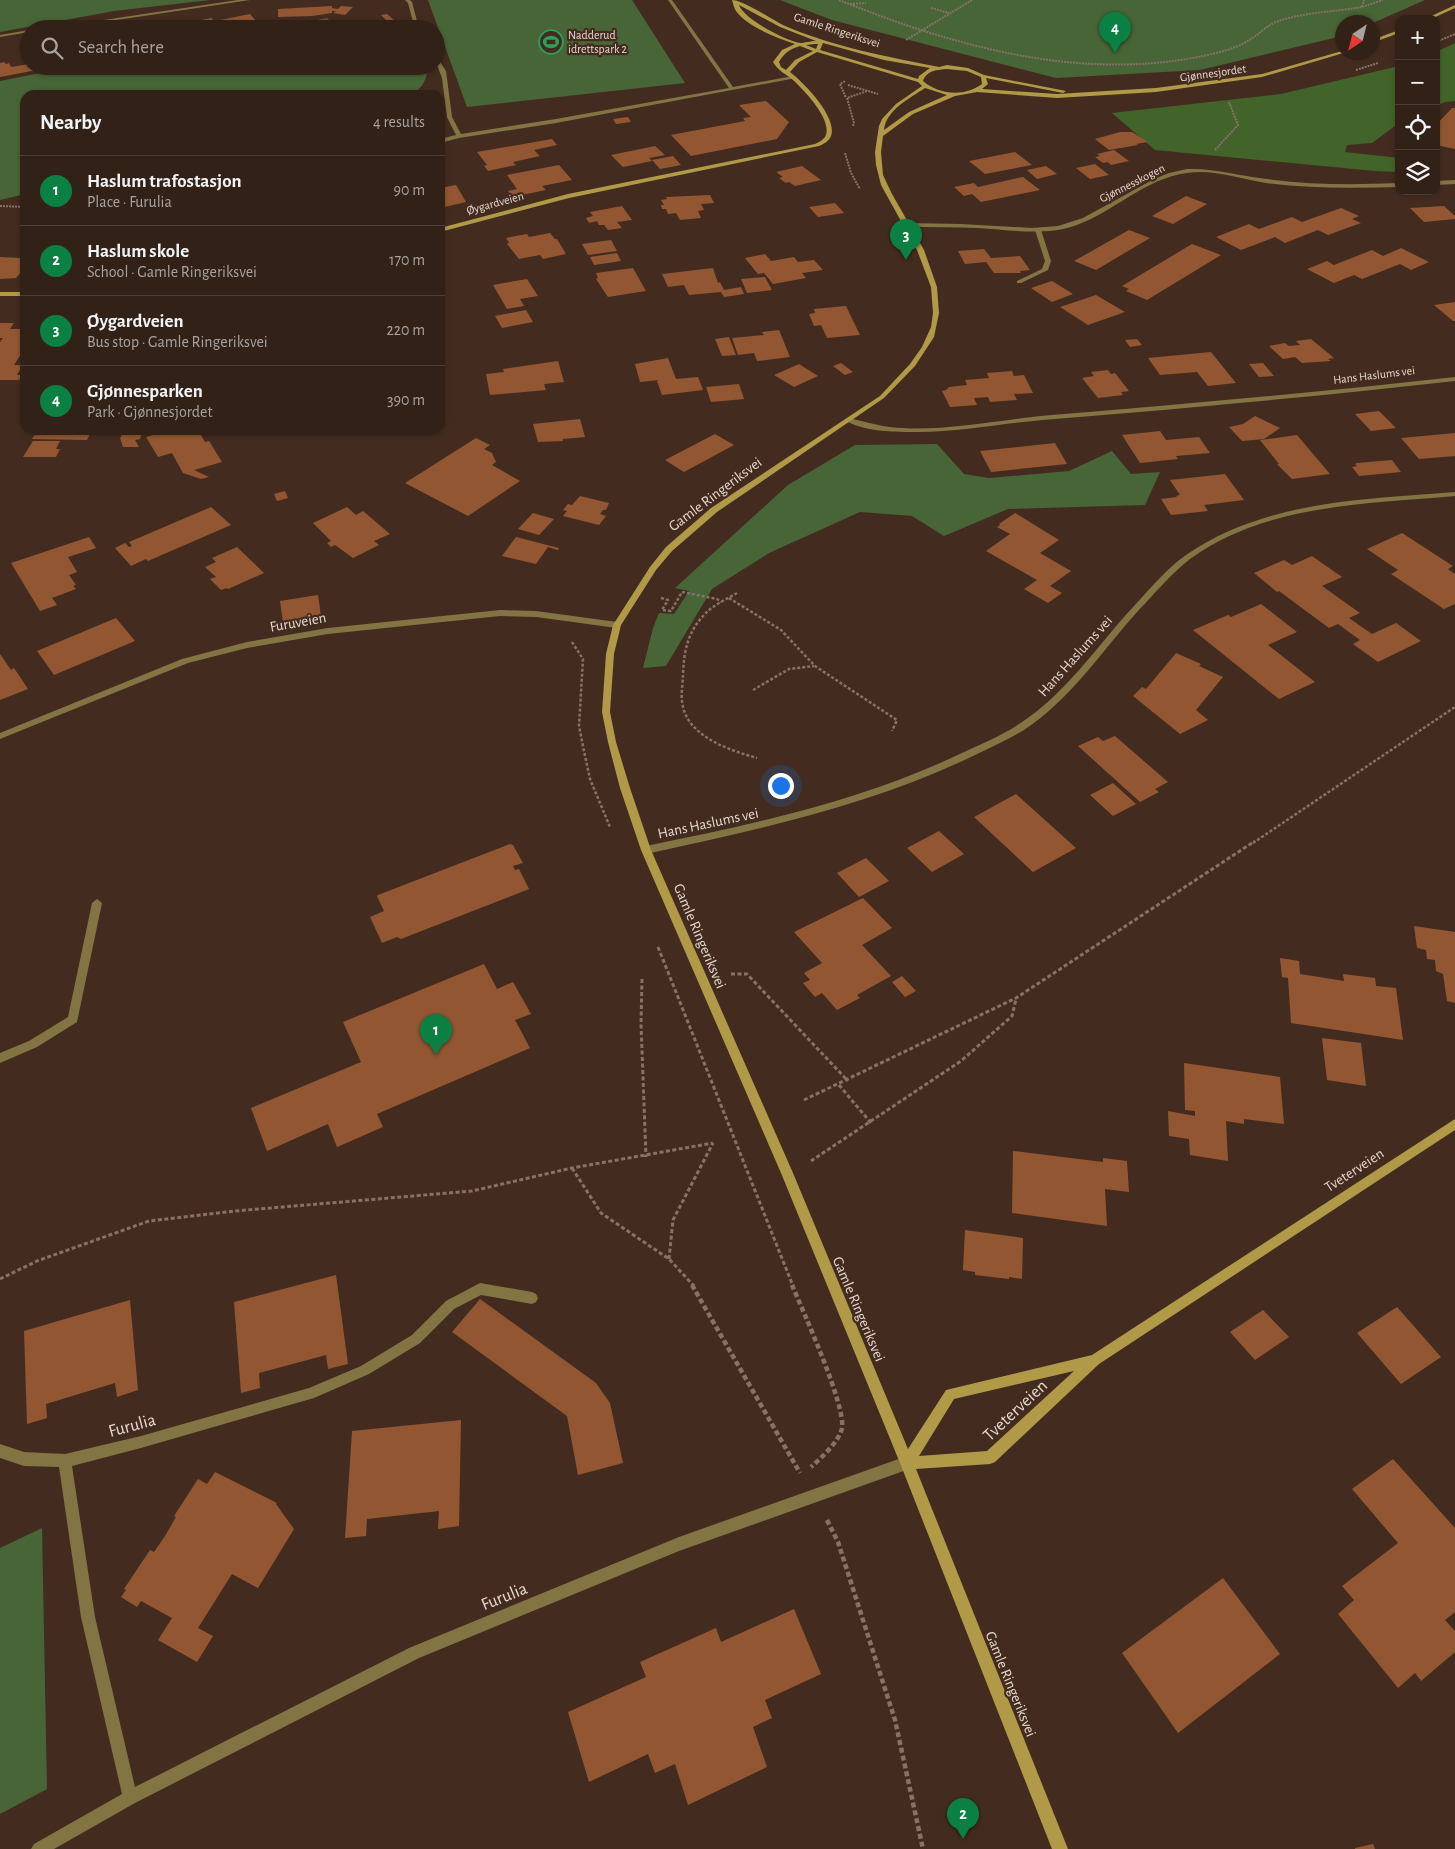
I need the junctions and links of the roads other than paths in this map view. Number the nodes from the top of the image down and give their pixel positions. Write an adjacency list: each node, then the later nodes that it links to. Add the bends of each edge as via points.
1 (173, 0): 7 (street)
2 (248, 0): 7 (street)
3 (407, 0): 10 (street)
4 (670, 0): 26 (street)
5 (735, 0): 15 (main road, Gamle Ringeriksvei, via 774,23); 16 (main road, Gamle Ringeriksvei, via 739,12 757,25)
6 (1455, 6): 8 (main road)
7 (176, 9): 9 (street)
8 (1436, 15)
9 (104, 20)
10 (415, 20)
11 (20, 33): 13 (street)
12 (1395, 33): 14 (main road)
13 (0, 36)
14 (1380, 39)
15 (821, 42): 16 (main road, Øygardveien); 17 (main road); 19 (main road, Gamle Ringeriksvei, via 867,56)
16 (799, 44): 17 (main road, Gamle Ringeriksvei); 20 (main road, Øygardveien, via 779,56 776,62 779,68)
17 (818, 50): 20 (main road, via 797,61); 24 (main road, Gamle Ringeriksvei)
18 (1335, 55): 29 (main road, Gjønnesjordet, via 1284,70 1219,83)
19 (937, 68): 22 (main road, Gamle Ringeriksvei, via 958,68); 24 (main road, via 924,73)
20 (788, 71): 23 (main road, Øygardveien)
21 (445, 75): 31 (street, via 449,116)
22 (983, 76): 27 (main road, via 985,84); 29 (main road, Gjønnesjordet)
23 (793, 78): 26 (street); 37 (main road, Øygardveien, via 822,110 830,129 828,137 817,145 568,196)
24 (920, 81): 25 (main road)
25 (925, 86): 28 (main road); 30 (main road, Gamle Ringeriksvei, via 894,108 881,126)
26 (731, 88): 31 (street)
27 (976, 90): 28 (main road, Gjønnesjordet); 29 (main road, Gjønnesjordet, via 1042,96)
28 (956, 93): 30 (main road, via 911,113)
29 (1081, 94)
30 (881, 135): 36 (main road, Gamle Ringeriksvei, via 877,158 882,181)
31 (459, 136): 32 (street)
32 (445, 140)
33 (1455, 182): 34 (street)
34 (1440, 183)
35 (1395, 185): 38 (street, Gjønnesskogen, via 1317,186 1190,171 1170,175 1070,226)
36 (907, 225): 38 (street, Gjønnesskogen); 43 (main road, Gamle Ringeriksvei, via 934,280 937,310 934,328 928,344 906,373)
37 (445, 229)
38 (1038, 230): 39 (street, via 1048,261 1045,270)
39 (1019, 282)
40 (0, 294): 41 (main road)
41 (20, 294)
42 (1455, 378): 43 (street, Hans Haslums vei, via 1277,398 912,431 867,427)
43 (849, 420): 45 (main road, Gamle Ringeriksvei, via 769,472 688,531 653,568)
44 (1455, 494): 47 (street, Hans Haslums vei, via 1324,508 1271,519 1226,535 1190,556 1160,583 1054,703 1023,726 944,768 890,788 775,822)
45 (617, 625): 46 (street, Furuveien, via 536,614 500,613 328,630 185,661); 47 (main road, Gamle Ringeriksvei, via 610,654 606,712 625,788)
46 (0, 736)
47 (646, 850): 55 (main road, Gamle Ringeriksvei)
48 (97, 904): 49 (street, via 73,1019 33,1044)
49 (0, 1058)
50 (1455, 1124): 52 (main road, Tveterveien)
51 (532, 1298): 54 (street, Furulia, via 480,1289 450,1305 416,1338 365,1370 310,1394)
52 (1095, 1360): 55 (main road, Tveterveien, via 990,1457); 55 (main road, Tveterveien, via 950,1394)
53 (0, 1451): 54 (street, Furulia, via 24,1459)
54 (65, 1461): 56 (street, via 88,1617)
55 (908, 1463): 56 (street, Furulia, via 679,1544 414,1653); 58 (main road, Gamle Ringeriksvei)
56 (130, 1798): 57 (street, Furulia)
57 (39, 1849)
58 (1060, 1849)

